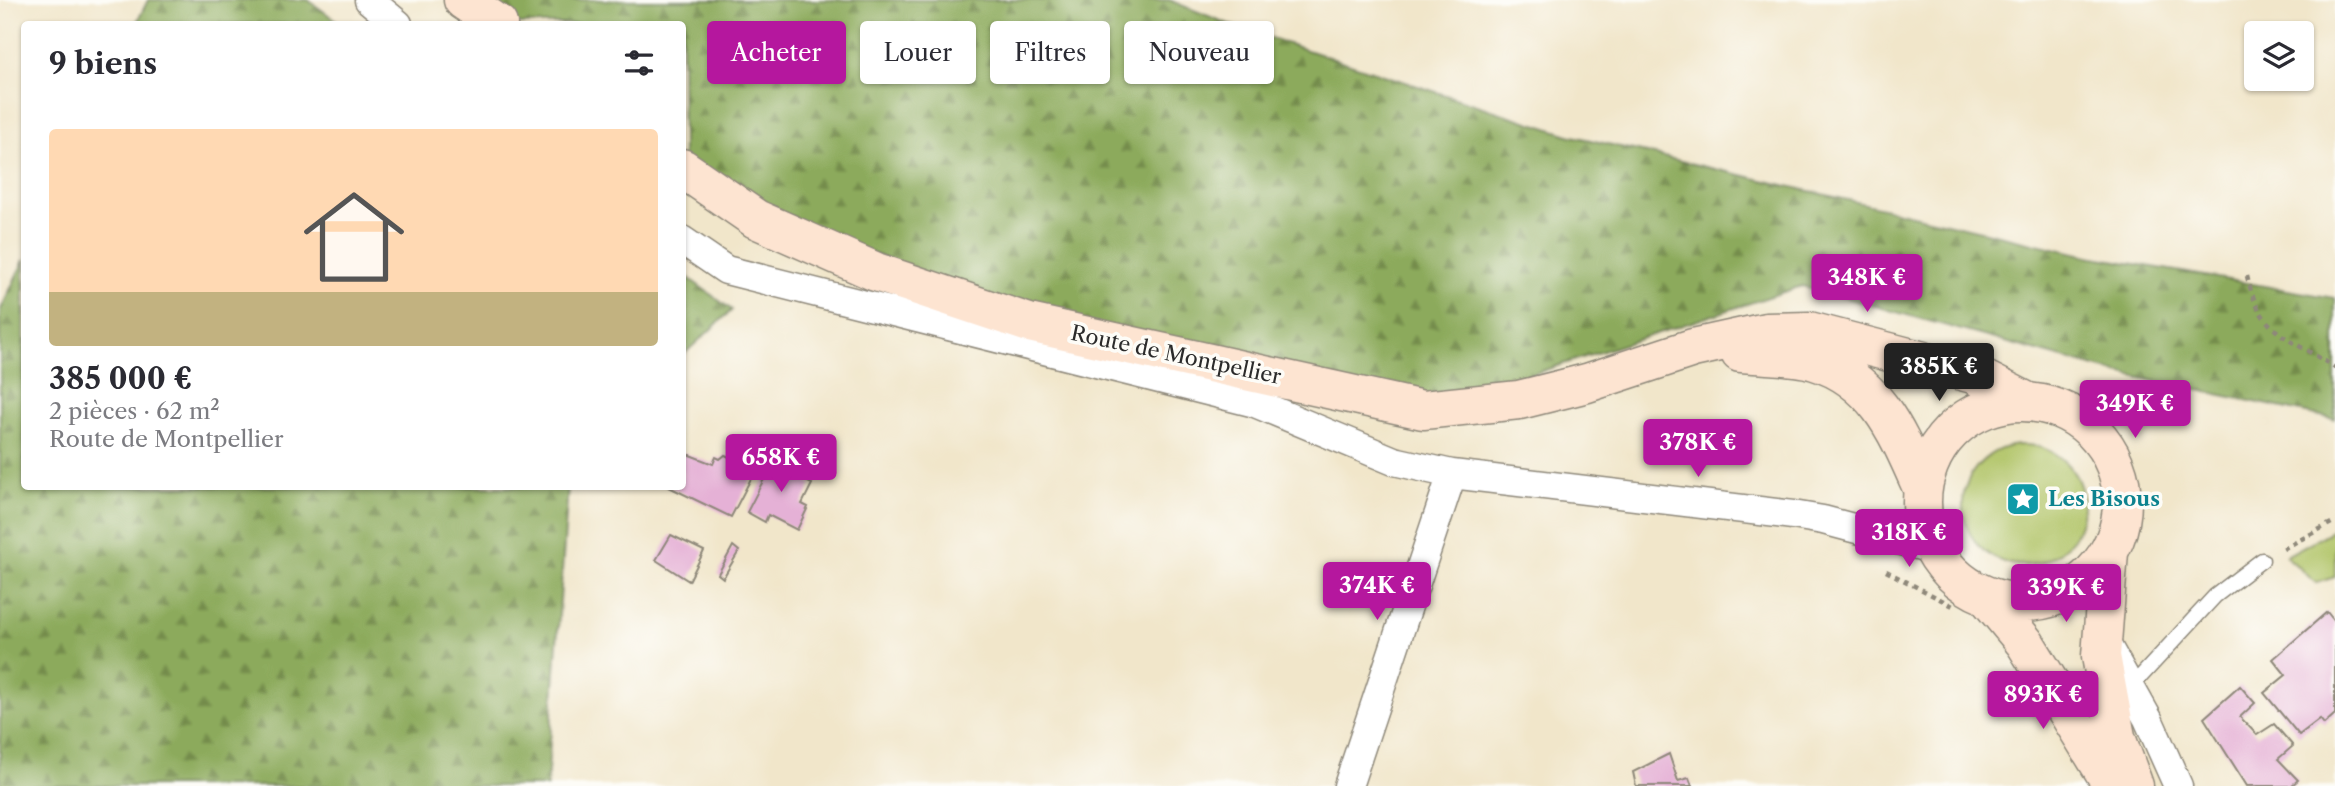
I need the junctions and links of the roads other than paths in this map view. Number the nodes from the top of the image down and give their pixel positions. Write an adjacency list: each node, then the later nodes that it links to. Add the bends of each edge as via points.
1 (369, 0): 3 (street)
2 (463, 0): 4 (main road)
3 (394, 21)
4 (494, 21)
5 (686, 171): 7 (main road, Route de Montpellier, via 756,219 876,272 1029,323 1423,410 1519,400)
6 (686, 243): 9 (street, via 726,270 1255,403 1394,461)
7 (1693, 348): 8 (main road, Route de Montpellier, via 1766,332 1809,331 1973,374); 10 (main road, Route de Montpellier, via 1815,361 1861,385 1887,415)
8 (2025, 401): 10 (main road, via 1997,404 1947,435 1931,459); 12 (main road, via 2051,406 2078,419 2100,439 2110,456 2122,494 2120,524)
9 (1452, 474): 11 (street, via 1793,515); 17 (street)
10 (1922, 488): 11 (main road, via 1921,508)
11 (1932, 549): 14 (main road)
12 (2109, 552): 14 (main road, via 2092,575 2069,591 2043,601); 15 (main road)
13 (2262, 560): 16 (lane, via 2215,596)
14 (1975, 605): 18 (main road, via 2025,643)
15 (2100, 635): 16 (street); 19 (main road, via 2105,689)
16 (2131, 687): 20 (street)
17 (1348, 786)
18 (2113, 786)
19 (2134, 786)
20 (2178, 786)

